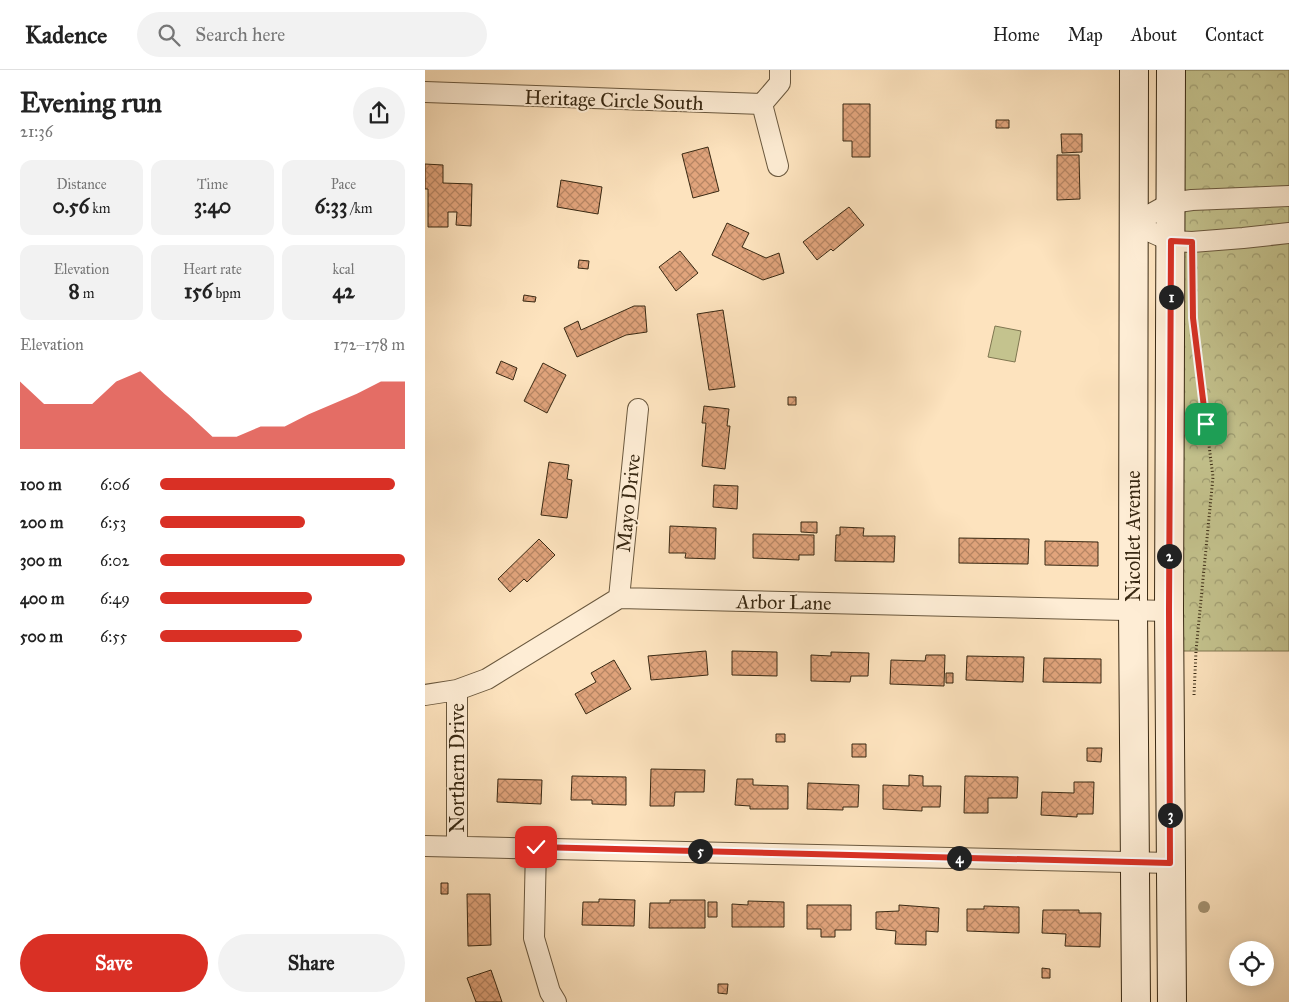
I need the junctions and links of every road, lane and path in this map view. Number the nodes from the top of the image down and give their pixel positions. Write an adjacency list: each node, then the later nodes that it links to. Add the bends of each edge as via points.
1 (780, 70): 5 (street, via 780,83)
2 (1134, 70): 9 (main road, Nicollet Avenue)
3 (1171, 70): 8 (main road, Nicollet Avenue)
4 (425, 92): 5 (street, Heritage Circle South)
5 (762, 104): 6 (street)
6 (778, 166)
7 (1289, 196): 8 (street)
8 (1171, 203): 9 (street); 11 (main road, Nicollet Avenue)
9 (1133, 224): 11 (street); 15 (main road, Nicollet Avenue)
10 (1289, 233): 11 (street)
11 (1171, 241): 16 (main road, Nicollet Avenue)
12 (1193, 318): 19 (path, via 1213,477)
13 (637, 409): 14 (street, Mayo Drive)
14 (619, 598): 15 (street, Arbor Lane); 17 (street, via 487,678)
15 (1133, 610): 16 (street, Arbor Lane); 23 (main road, Nicollet Avenue)
16 (1169, 611): 24 (main road, Nicollet Avenue)
17 (457, 690): 18 (street); 21 (street, Northern Drive)
18 (425, 695)
19 (1193, 698)
20 (425, 846): 21 (street)
21 (457, 846): 22 (street)
22 (536, 847): 23 (street); 25 (street, via 534,938)
23 (1134, 863): 24 (street); 26 (main road, Nicollet Avenue)
24 (1170, 863): 27 (main road, Nicollet Avenue)
25 (556, 1002)
26 (1136, 1002)
27 (1172, 1002)

